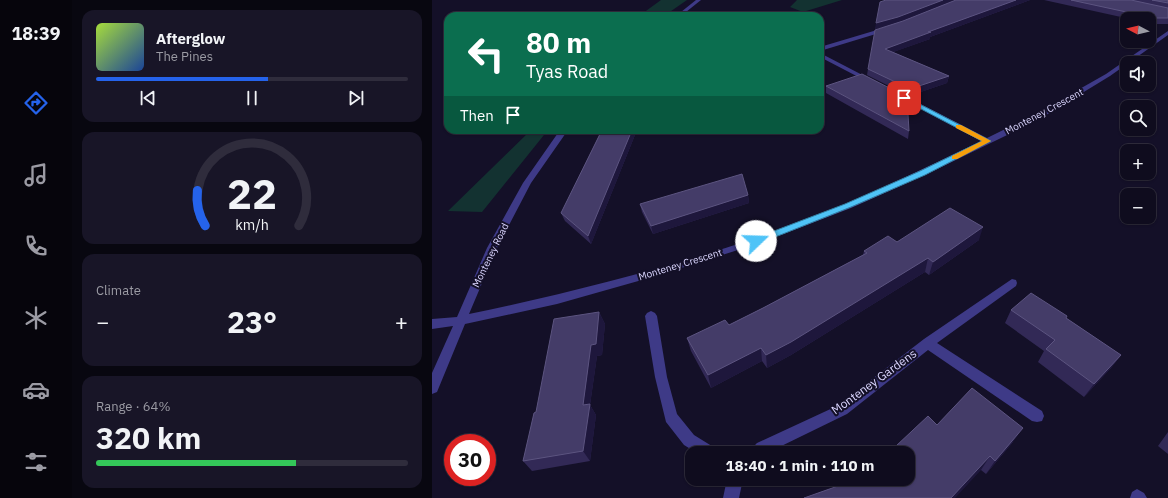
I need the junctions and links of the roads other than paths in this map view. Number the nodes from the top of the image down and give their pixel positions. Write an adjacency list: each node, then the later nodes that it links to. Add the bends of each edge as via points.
1 (698, 0): 2 (street)
2 (683, 12)
3 (893, 27): 5 (street)
4 (1168, 33): 10 (street, Monteney Crescent, via 1078,94)
5 (824, 48)
6 (824, 57): 7 (street)
7 (876, 84)
8 (890, 91): 10 (street)
9 (561, 134): 13 (street, Monteney Road, via 527,183 492,248)
10 (987, 141): 13 (street, Monteney Crescent, via 848,206 756,241 557,300)
11 (1012, 283): 15 (street, Monteney Gardens)
12 (651, 316): 18 (street, via 661,377 671,417 689,440)
13 (460, 321): 14 (street, Monteney Crescent); 16 (street, Monteney Road)
14 (432, 324)
15 (928, 343): 17 (street); 19 (street, Monteney Gardens, via 842,410)
16 (432, 388)
17 (1037, 416)
18 (699, 446)
19 (766, 446)
20 (734, 486): 21 (street)
21 (731, 498)

